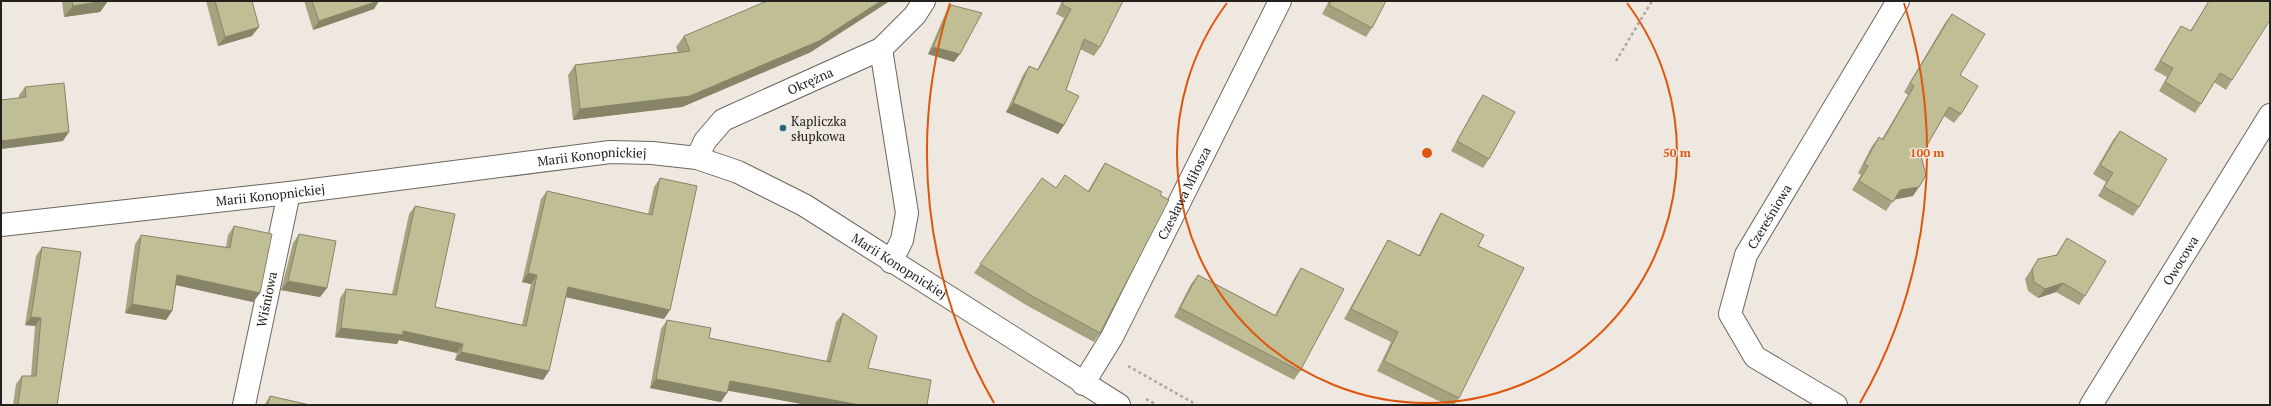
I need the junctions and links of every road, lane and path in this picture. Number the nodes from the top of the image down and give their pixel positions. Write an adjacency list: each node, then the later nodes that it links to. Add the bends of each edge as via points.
1 (924, 1): 5 (street, Okrężna, via 915,15)
2 (1280, 1): 12 (street, Czesława Miłosza, via 1112,337)
3 (1652, 1): 6 (path)
4 (1898, 1): 15 (street, Czereśniowa, via 1746,255 1730,314 1755,358)
5 (881, 49): 8 (street, Okrężna, via 723,120 705,142); 11 (street, via 907,213 902,240)
6 (1616, 61)
7 (2270, 115): 16 (street, Owocowa)
8 (697, 158): 9 (street, Marii Konopnickiej, via 610,152); 11 (street, Marii Konopnickiej, via 738,172 804,205)
9 (289, 193): 10 (street, Marii Konopnickiej); 13 (street, Wiśniowa)
10 (1, 225)
11 (891, 262): 12 (street, Marii Konopnickiej)
12 (1083, 384): 14 (street, Marii Konopnickiej)
13 (244, 405)
14 (1118, 405)
15 (1836, 405)
16 (2091, 405)

